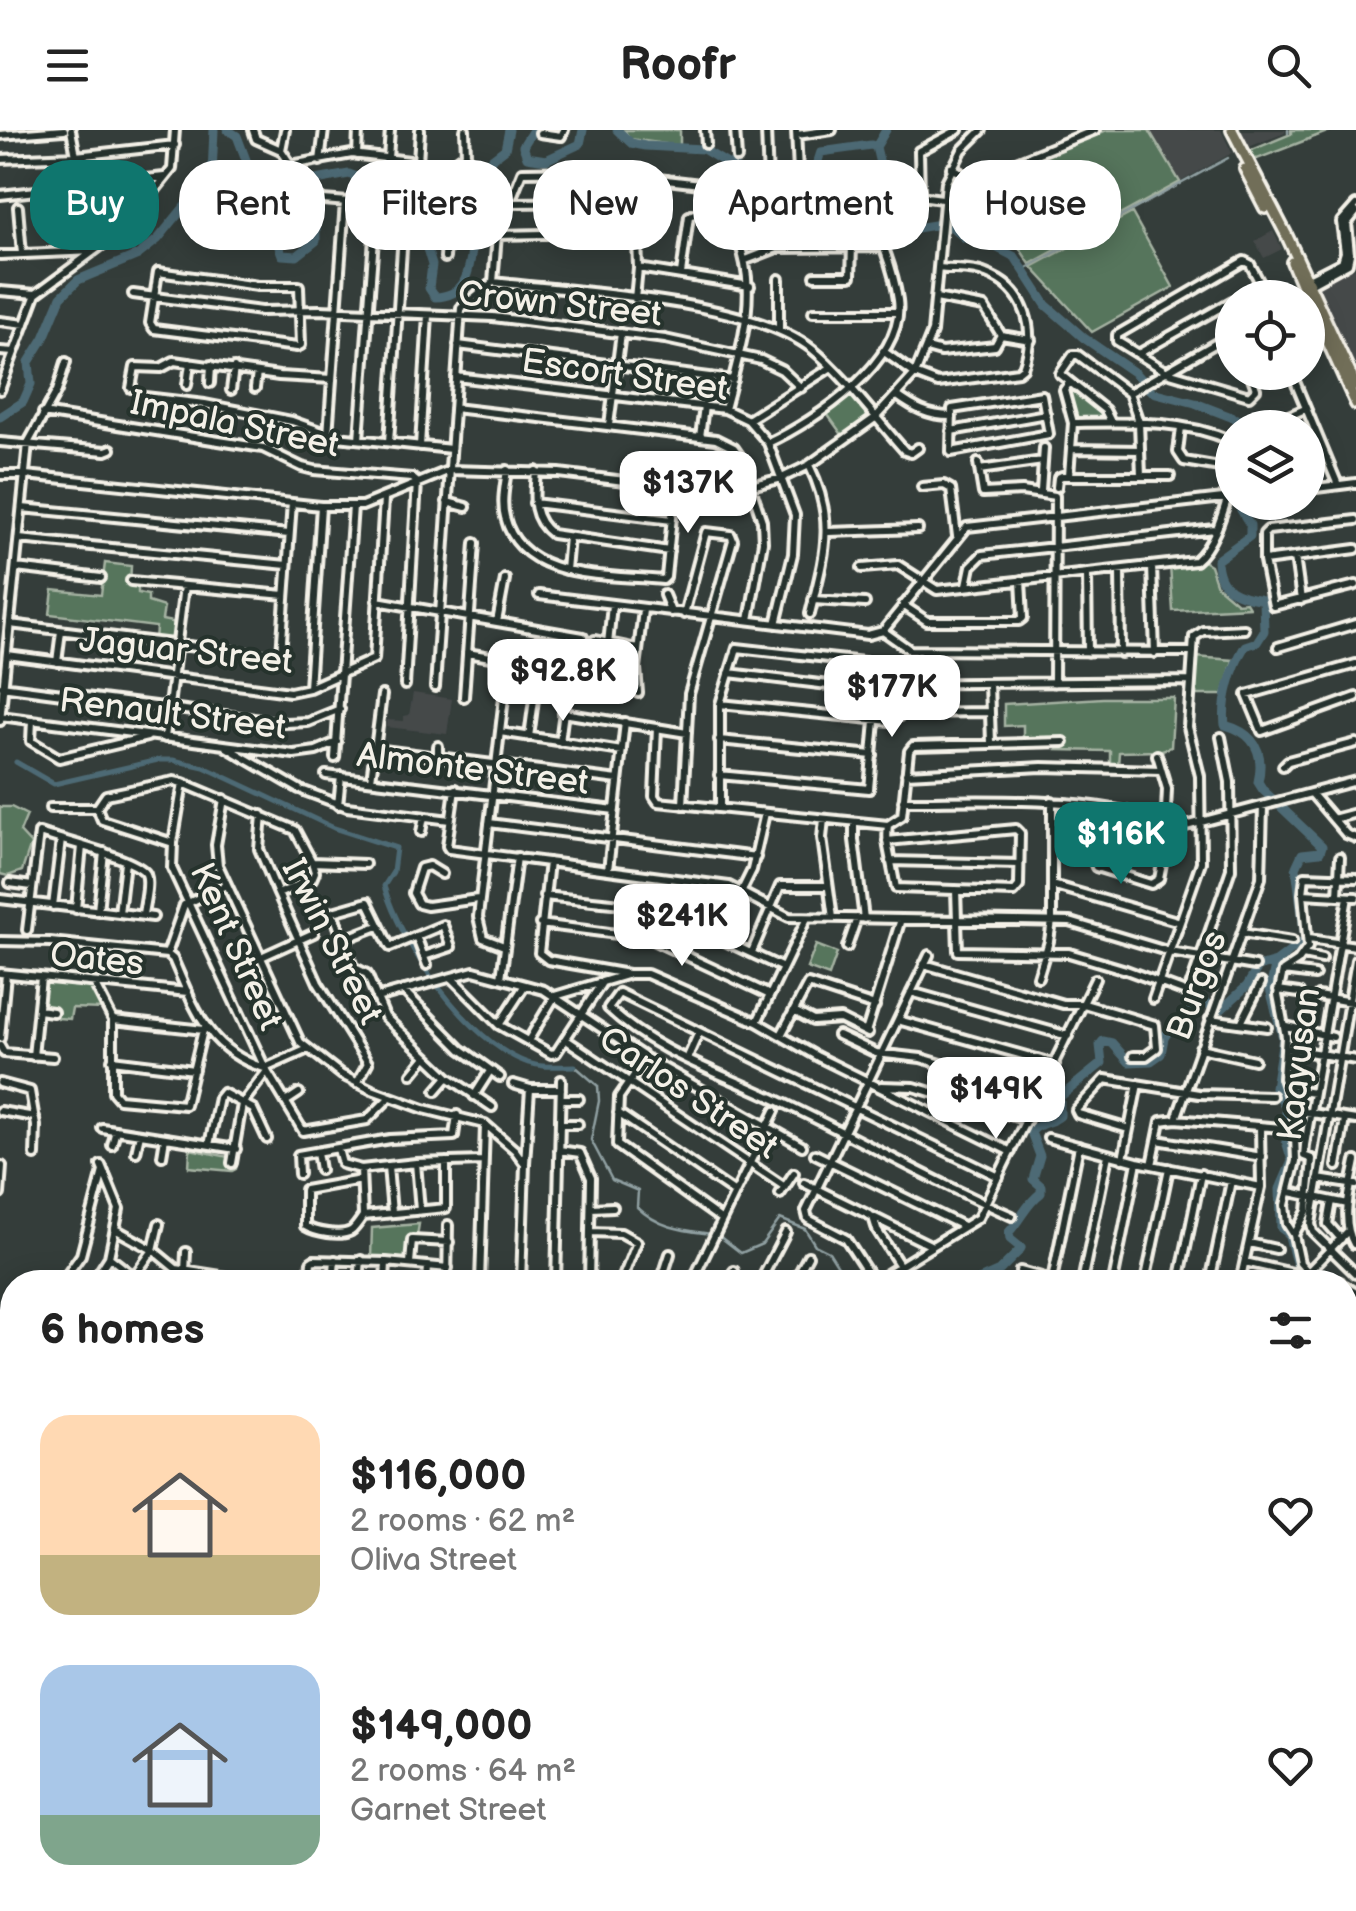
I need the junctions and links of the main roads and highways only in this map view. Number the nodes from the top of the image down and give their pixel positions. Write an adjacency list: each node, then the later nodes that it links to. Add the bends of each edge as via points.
1 (1229, 130): 2 (main road)
2 (1301, 280)
3 (1325, 327): 5 (main road)
4 (1325, 334): 6 (main road)
5 (1356, 386)
6 (1356, 404)

